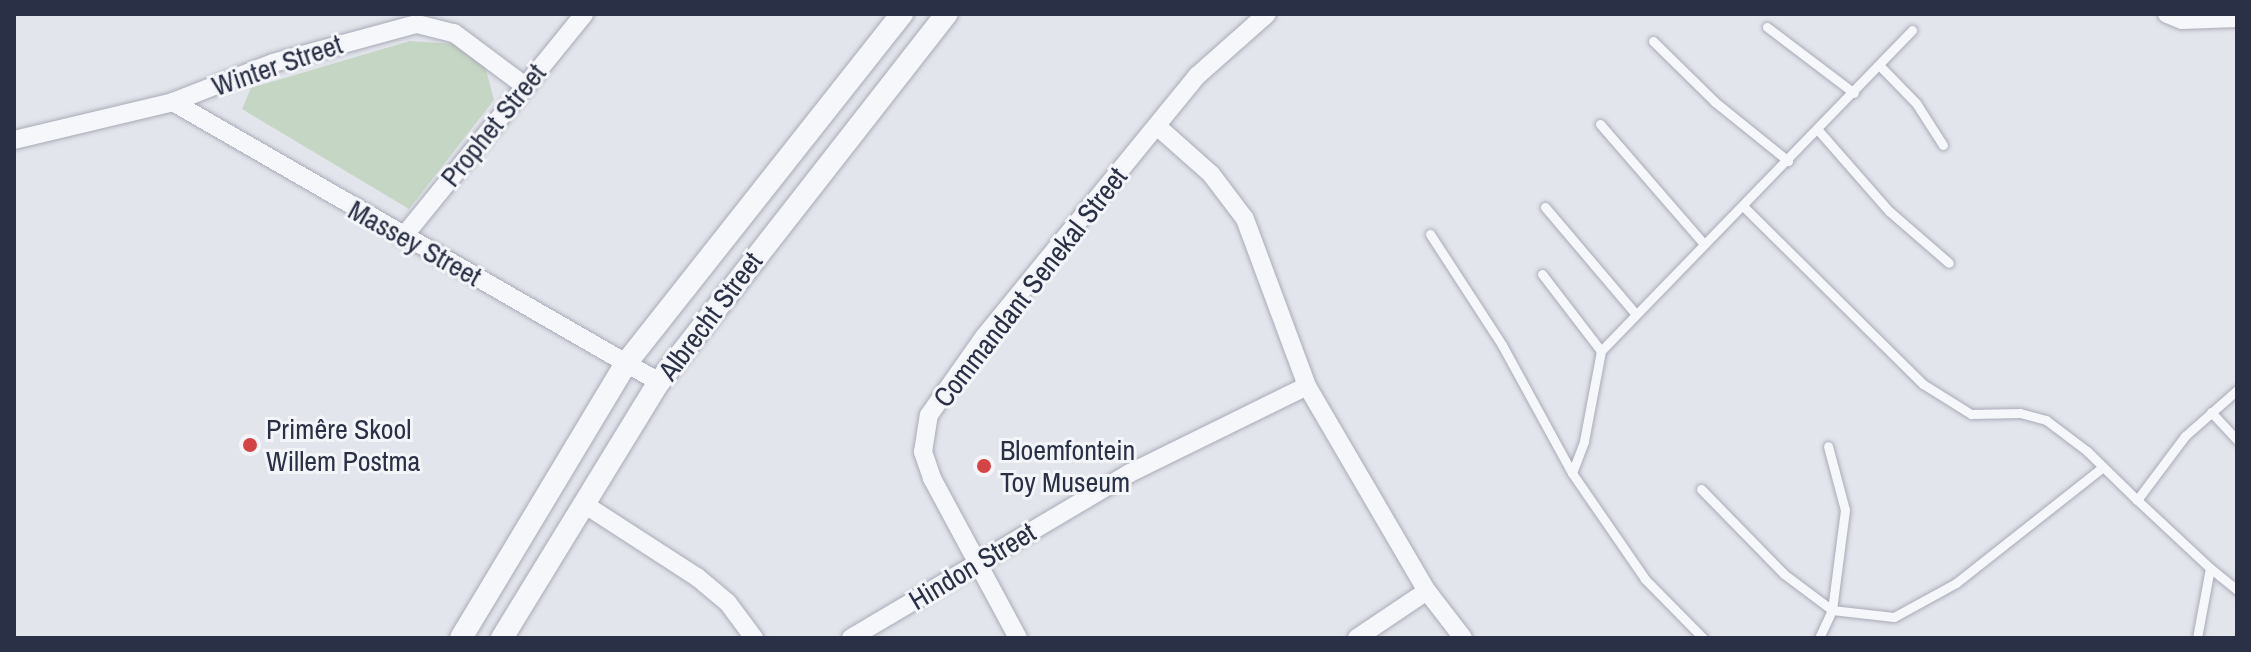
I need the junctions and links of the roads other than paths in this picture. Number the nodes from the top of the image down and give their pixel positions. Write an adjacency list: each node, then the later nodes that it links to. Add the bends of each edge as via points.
1 (584, 14): 11 (street, Prophet Street)
2 (902, 14): 29 (street, Albrecht Street)
3 (947, 14): 30 (street, Albrecht Street)
4 (1267, 14): 15 (street, Commandant Senekal Street, via 1198,75)
5 (2167, 14): 6 (street, via 2182,20)
6 (2237, 18)
7 (1767, 27): 12 (lane)
8 (1912, 30): 10 (lane)
9 (1653, 41): 19 (lane, via 1715,102)
10 (1879, 65): 12 (lane); 18 (lane, via 1916,103)
11 (525, 86): 13 (street, Winter Street, via 454,33 417,24 273,63); 23 (street, Prophet Street)
12 (1854, 93): 16 (lane)
13 (173, 102): 17 (street, Winter Street); 23 (street, Massey Street)
14 (1600, 124): 24 (lane)
15 (1158, 127): 31 (street, via 1211,174 1245,219); 41 (street, Commandant Senekal Street, via 984,337 929,415 923,452)
16 (1818, 130): 19 (lane); 25 (lane, via 1889,211)
17 (14, 140)
18 (1943, 145)
19 (1788, 161): 20 (lane)
20 (1743, 206): 24 (lane); 36 (lane, via 1923,384 1949,403 1971,414 2032,414)
21 (1545, 207): 27 (lane)
22 (1430, 234): 37 (lane, via 1502,345)
23 (403, 237): 29 (street, Massey Street)
24 (1703, 243): 27 (lane)
25 (1949, 263)
26 (1542, 274): 28 (lane)
27 (1635, 313): 28 (lane)
28 (1601, 351): 37 (lane, via 1584,441)
29 (627, 362): 30 (street, Massey Street); 46 (street, Albrecht Street)
30 (659, 382): 40 (street, Albrecht Street)
31 (1307, 386): 41 (street, Hindon Street, via 1130,473); 44 (street)
32 (2237, 390): 33 (lane)
33 (2211, 412): 34 (lane); 39 (lane)
34 (2237, 440)
35 (1828, 446): 45 (lane, via 1845,510)
36 (2103, 467): 39 (lane); 45 (lane, via 1921,605 1894,617)
37 (1572, 473): 53 (lane, via 1645,579)
38 (1701, 489): 45 (lane, via 1784,574)
39 (2137, 500): 42 (lane)
40 (584, 504): 47 (street, Albrecht Street); 48 (street, via 697,577 728,603)
41 (975, 564): 49 (street, Hindon Street); 50 (street, Commandant Senekal Street)
42 (2210, 568): 43 (lane); 55 (lane)
43 (2237, 590)
44 (1427, 591): 51 (street); 52 (street)
45 (1832, 610): 54 (lane)
46 (461, 638)
47 (502, 638)
48 (754, 638)
49 (851, 638)
50 (1018, 638)
51 (1357, 638)
52 (1463, 638)
53 (1703, 638)
54 (1819, 638)
55 (2197, 638)

